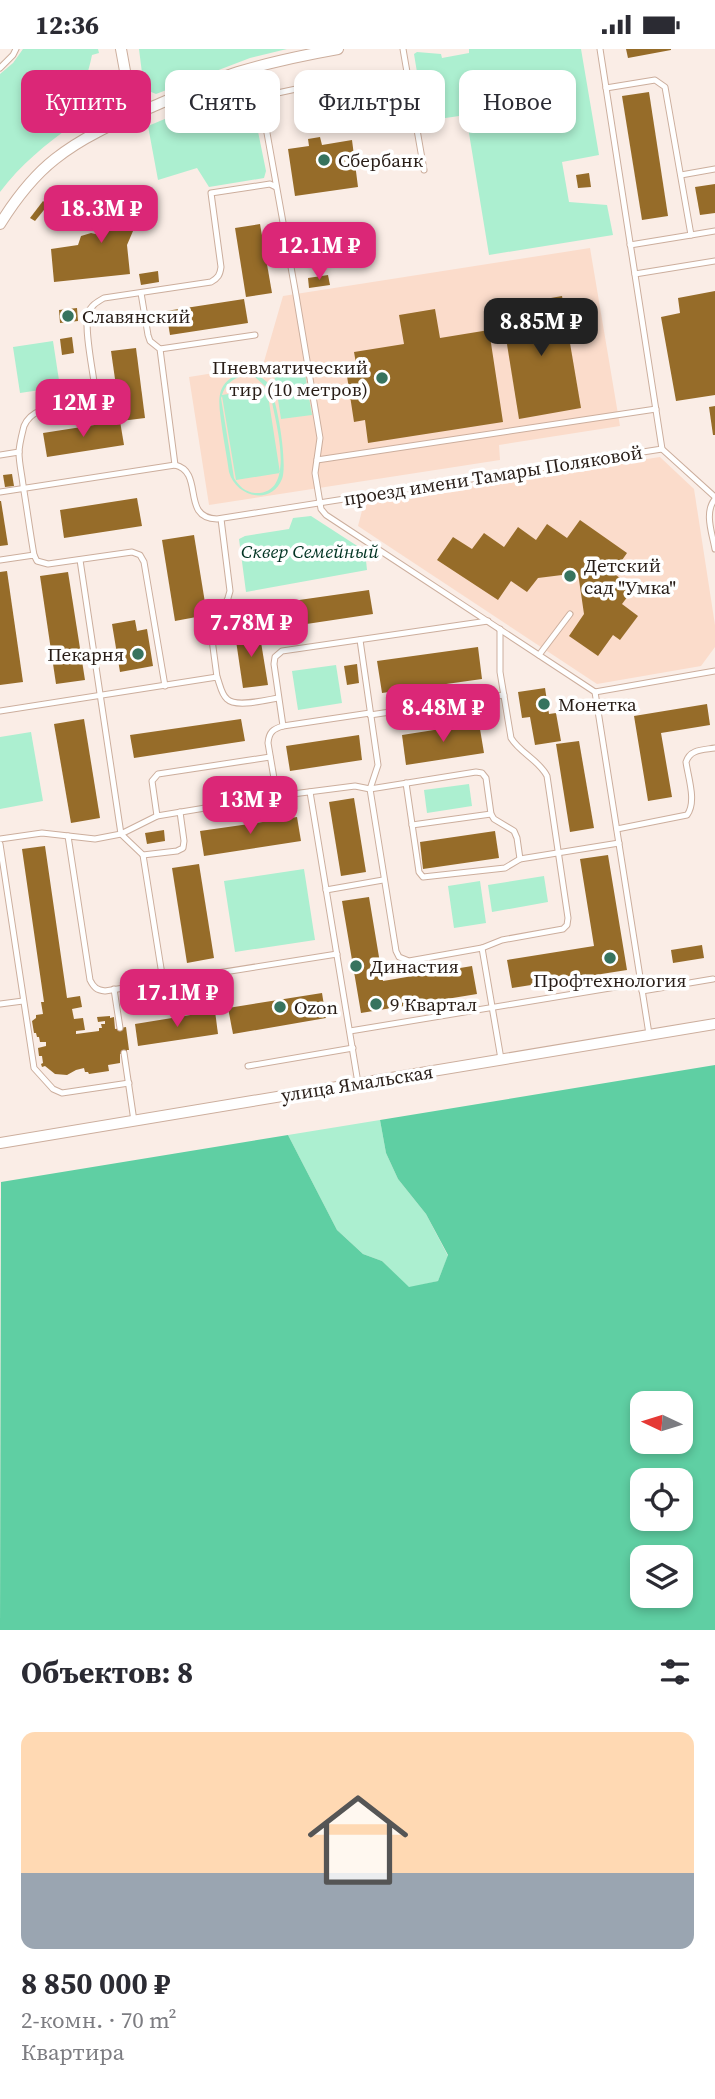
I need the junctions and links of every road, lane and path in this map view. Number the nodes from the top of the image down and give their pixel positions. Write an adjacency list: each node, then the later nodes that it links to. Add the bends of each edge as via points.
1 (16, 49): 6 (lane)
2 (121, 49): 8 (street)
3 (338, 49): 7 (street)
4 (403, 49): 14 (lane)
5 (600, 49): 9 (lane, проезд имени Тамары Поляковой)
6 (0, 68)
7 (253, 68): 10 (street)
8 (125, 70)
9 (606, 88): 15 (lane, via 655,80 664,87); 20 (lane, проезд имени Тамары Поляковой)
10 (151, 107)
11 (96, 133): 17 (street, via 54,159 28,184)
12 (266, 133): 16 (lane)
13 (715, 169): 15 (lane)
14 (424, 170)
15 (681, 175): 19 (lane)
16 (276, 187): 23 (lane, via 270,184 211,193 220,275 211,282); 30 (lane, via 320,438)
17 (0, 224)
18 (715, 231): 19 (lane)
19 (691, 235): 20 (lane)
20 (630, 245): 22 (lane, проезд имени Тамары Поляковой)
21 (715, 261): 22 (lane)
22 (635, 274): 26 (lane, проезд имени Тамары Поляковой)
23 (141, 293): 25 (lane, via 150,341); 28 (lane, via 104,298 88,311 93,396 89,401 33,414 24,428)
24 (255, 335): 25 (lane)
25 (160, 349): 31 (lane)
26 (656, 409): 27 (lane, проезд имени Тамары Поляковой); 30 (lane)
27 (662, 449): 34 (lane); 35 (lane, проезд имени Тамары Поляковой)
28 (19, 452): 29 (lane); 32 (lane)
29 (0, 455)
30 (317, 460): 35 (lane)
31 (175, 464): 32 (lane); 36 (lane, via 187,469 198,510)
32 (24, 488): 33 (lane); 38 (lane)
33 (0, 492)
34 (715, 498): 37 (lane, via 709,514)
35 (319, 502): 36 (lane, проезд имени Тамары Поляковой); 42 (lane, via 326,515)
36 (220, 519): 47 (lane, via 230,591 211,632)
37 (715, 549)
38 (34, 555): 39 (lane); 40 (lane, via 43,564)
39 (0, 560)
40 (80, 560): 48 (lane, via 132,552 140,555); 51 (lane)
41 (570, 614): 45 (lane)
42 (488, 621): 43 (lane); 44 (lane)
43 (500, 629): 45 (lane); 50 (lane)
44 (360, 640): 52 (lane, via 282,651 274,664); 54 (lane)
45 (539, 655): 49 (lane)
46 (715, 671): 49 (lane)
47 (217, 677): 48 (lane); 52 (lane, via 232,702)
48 (165, 686): 51 (lane)
49 (595, 692): 66 (lane)
50 (504, 695): 54 (lane); 71 (lane, via 511,738 547,776)
51 (100, 696): 53 (lane); 67 (lane)
52 (278, 698): 55 (lane)
53 (0, 711)
54 (370, 714): 55 (lane); 59 (lane, via 378,765)
55 (283, 726): 57 (lane, via 269,735)
56 (715, 748): 66 (lane, via 687,757 692,802 687,815)
57 (270, 757): 61 (lane); 64 (lane, via 158,775 152,781)
58 (406, 783): 59 (lane); 63 (lane, via 482,773); 65 (lane)
59 (369, 789): 60 (lane, via 355,786); 74 (lane)
60 (310, 792): 61 (lane); 75 (lane)
61 (276, 796): 62 (lane)
62 (180, 812): 64 (lane); 72 (lane, via 183,848)
63 (491, 814): 65 (lane); 73 (lane, via 513,831)
64 (157, 816): 67 (lane)
65 (412, 825): 73 (lane, via 423,877 505,867)
66 (617, 829): 70 (lane)
67 (121, 834): 68 (lane); 72 (lane)
68 (68, 837): 69 (lane, via 43,832); 81 (lane, via 90,980 98,990)
69 (0, 841): 83 (lane)
70 (619, 843): 71 (lane); 80 (lane)
71 (559, 853): 73 (lane); 76 (lane, via 564,929)
72 (143, 855): 79 (lane)
73 (520, 859)
74 (383, 880): 75 (lane); 76 (lane, via 399,957 409,961)
75 (326, 890): 77 (lane)
76 (482, 948): 85 (lane)
77 (337, 954): 79 (lane); 88 (lane)
78 (713, 979): 82 (lane)
79 (163, 981): 81 (lane)
80 (640, 983): 82 (lane); 85 (lane)
81 (114, 989): 87 (lane)
82 (642, 991): 89 (lane)
83 (23, 1000): 84 (lane); 94 (lane, via 34,1068 52,1089 67,1093)
84 (0, 1005)
85 (492, 1007): 88 (lane); 92 (lane)
86 (715, 1024): 89 (street, улица Ямальская)
87 (120, 1028)
88 (350, 1031): 90 (lane)
89 (649, 1035): 92 (street, улица Ямальская)
90 (353, 1048): 93 (lane); 95 (lane)
91 (124, 1053): 94 (lane)
92 (500, 1059): 95 (street, улица Ямальская)
93 (248, 1066)
94 (129, 1083): 96 (lane)
95 (358, 1083): 96 (street, улица Ямальская)
96 (134, 1121): 97 (street, улица Ямальская)
97 (1, 1139)

